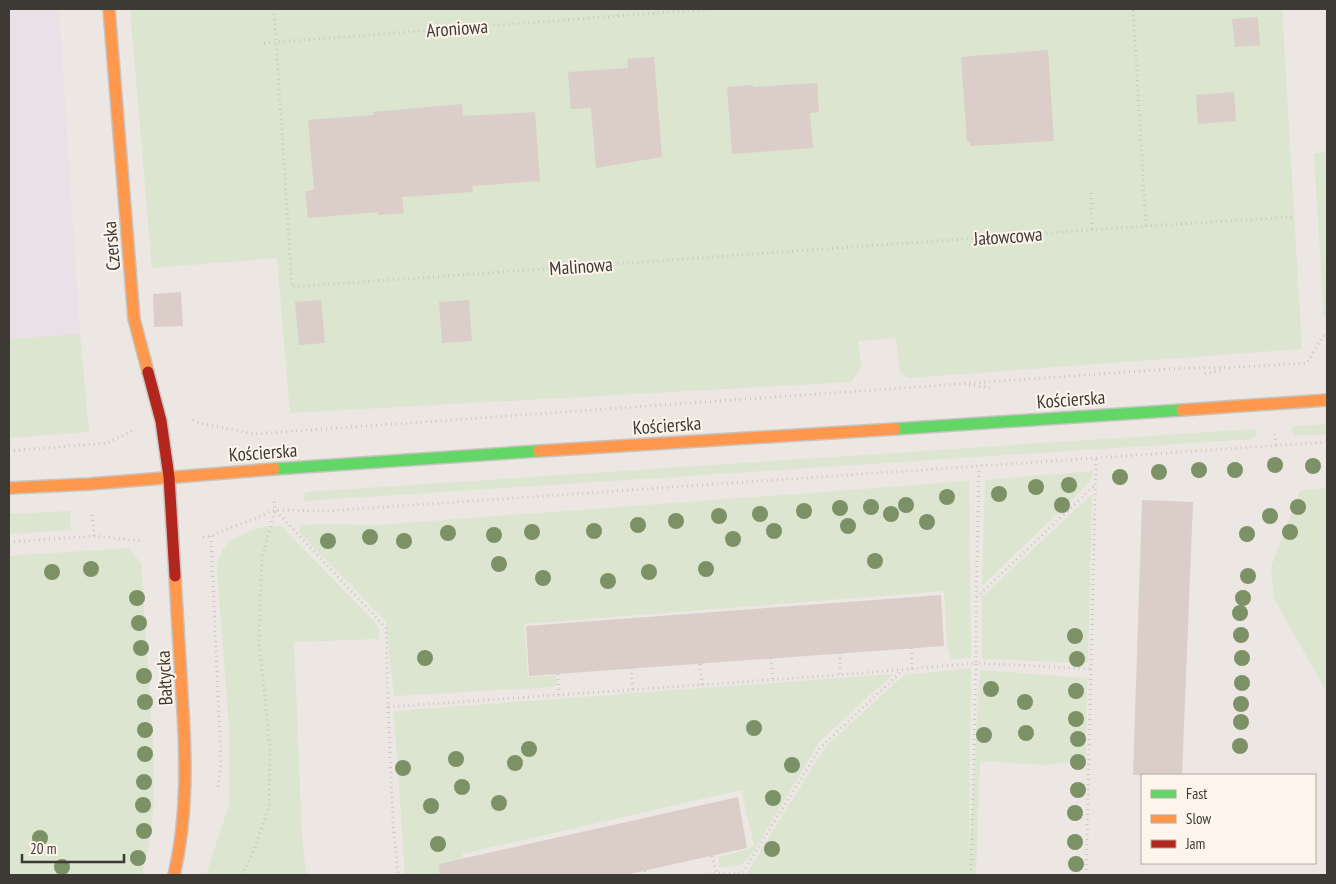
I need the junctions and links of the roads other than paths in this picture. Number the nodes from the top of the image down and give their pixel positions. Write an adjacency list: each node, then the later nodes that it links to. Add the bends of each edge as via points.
1 (109, 9): 3 (main road, Czerska, via 134,319 161,421)
2 (1327, 400): 3 (main road, Kościerska)
3 (169, 477): 4 (main road, Kościerska); 5 (main road, Bałtycka, via 185,747 184,814)
4 (9, 488)
5 (174, 875)

